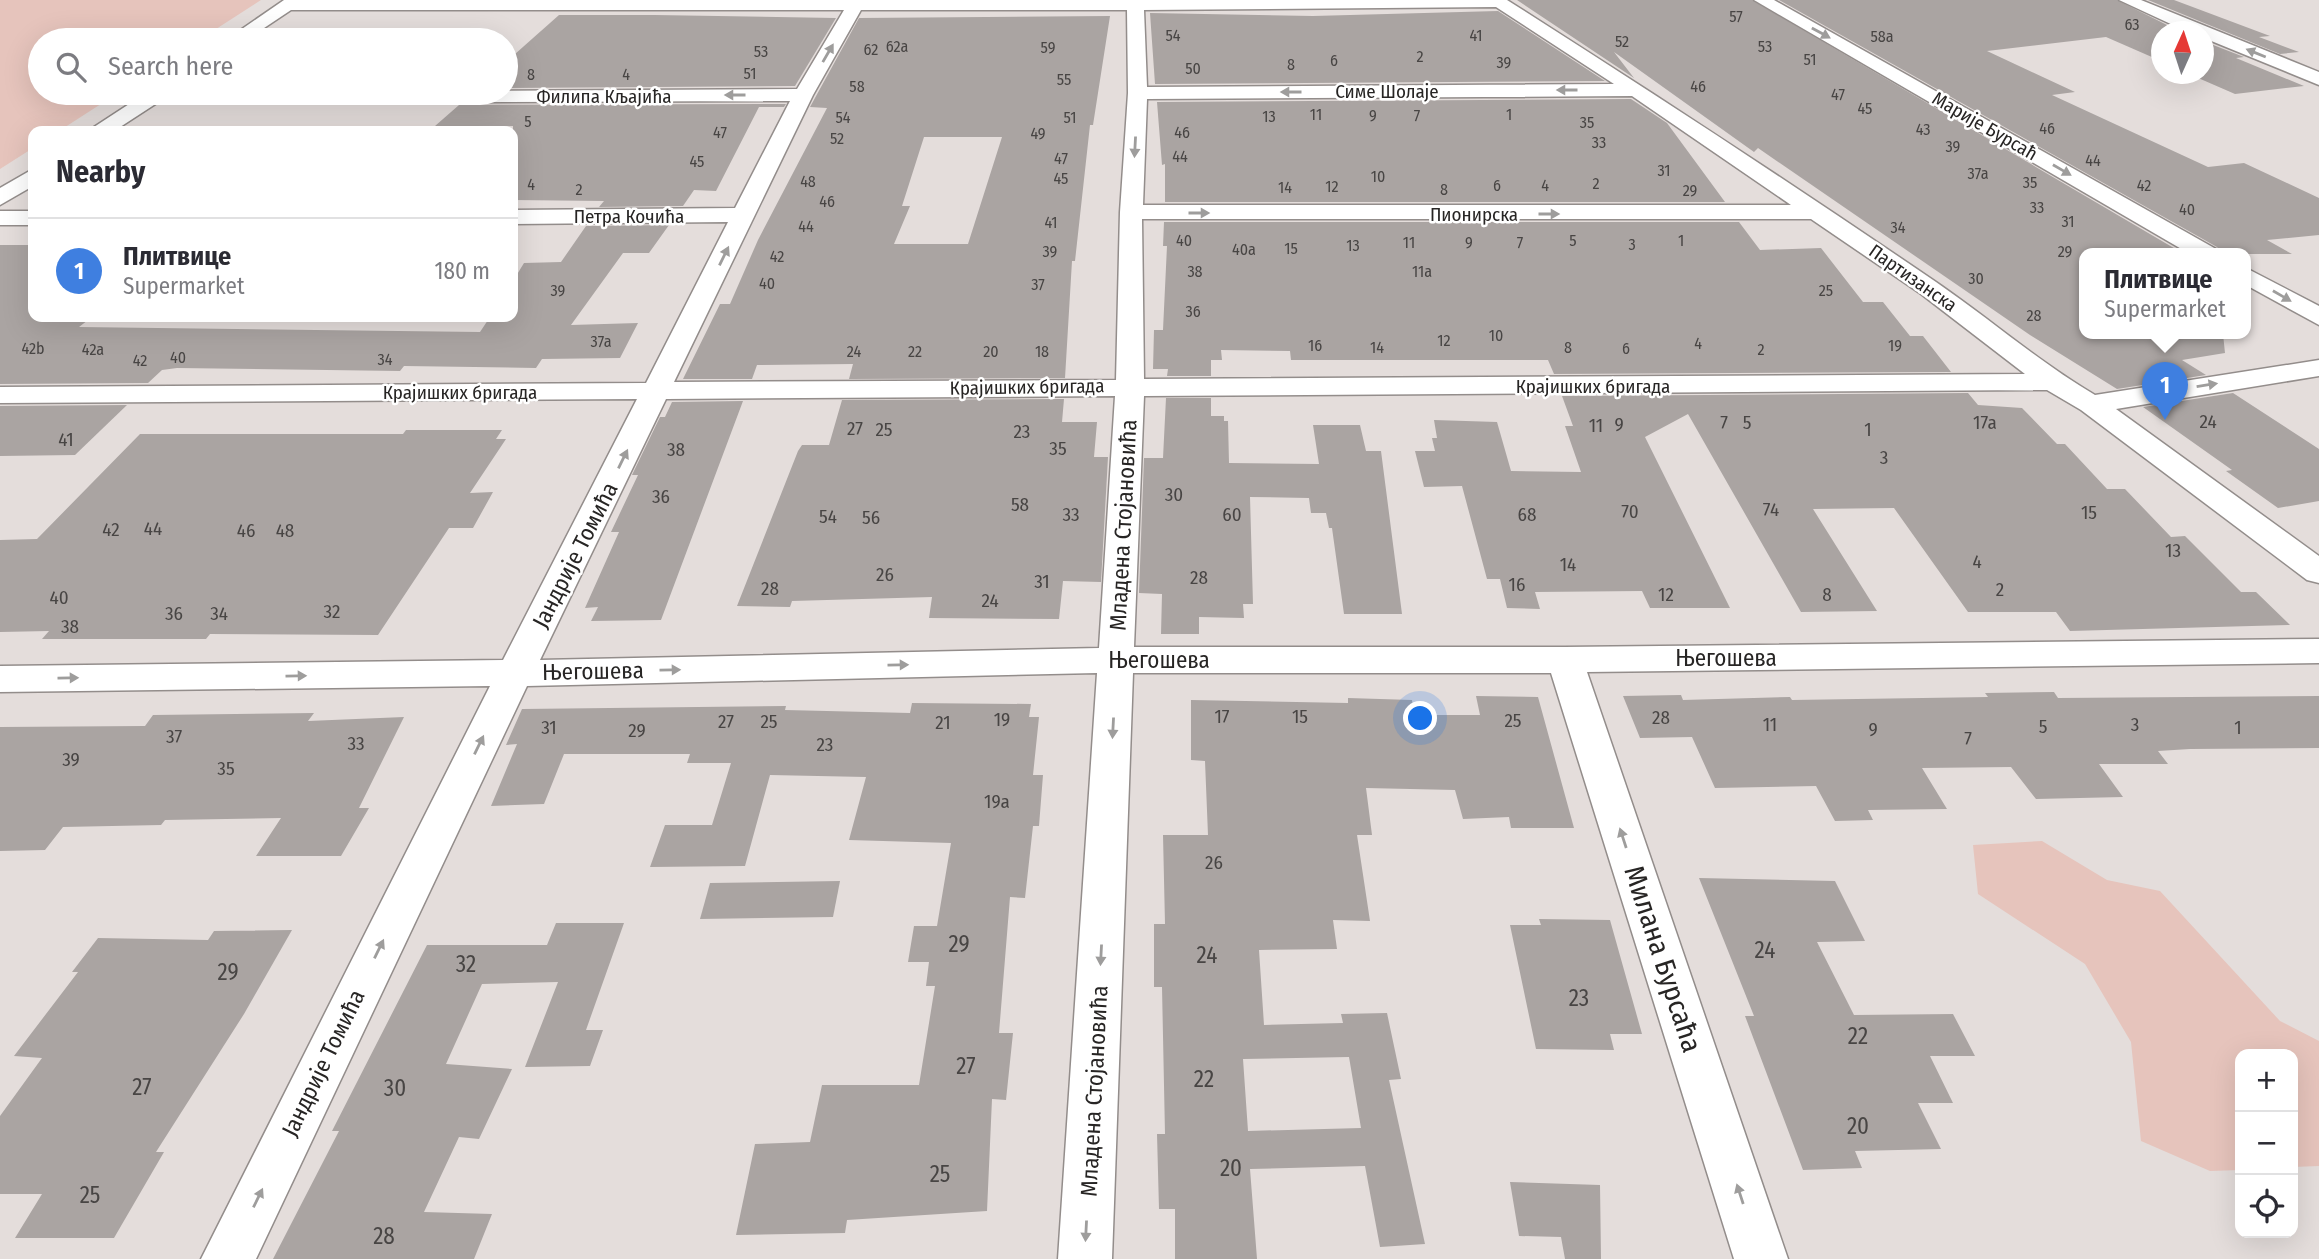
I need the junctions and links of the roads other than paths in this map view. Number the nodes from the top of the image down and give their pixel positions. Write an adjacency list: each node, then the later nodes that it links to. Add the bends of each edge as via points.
1 (1762, 0): 23 (street, Марије Бурсаћ, one-way to 23)
2 (2127, 0): 8 (street, one-way to 2)
3 (1498, 1): 5 (street); 9 (street, Партизанска)
4 (291, 3): 6 (street); 7 (street)
5 (1135, 3): 6 (street); 10 (street, Младена Стојановића)
6 (855, 6): 12 (street, Јандрије Томића, one-way to 6)
7 (253, 28)
8 (2319, 79)
9 (1636, 90): 10 (street, Симе Шолаје, one-way to 10); 18 (street, Партизанска)
10 (1138, 93): 17 (street, Младена Стојановића, one-way to 17)
11 (518, 95): 12 (street, Филипа Кљајића, one-way to 11)
12 (803, 95): 19 (street, Јандрије Томића)
13 (140, 105): 14 (street)
14 (108, 126)
15 (28, 179): 16 (street)
16 (0, 198)
17 (1131, 212): 18 (street, Пионирска, one-way to 18); 28 (street, Младена Стојановића)
18 (1818, 212): 27 (street, Партизанска)
19 (744, 215): 20 (street, Петра Кочића); 29 (street, Јандрије Томића, one-way to 19)
20 (518, 216)
21 (0, 218): 22 (street)
22 (28, 218)
23 (2197, 248)
24 (2251, 278): 25 (street, one-way to 25)
25 (2319, 317)
26 (2319, 368): 31 (street, one-way to 26)
27 (2053, 382): 28 (street, Крајишких бригада); 31 (street, Партизанска)
28 (1130, 386): 29 (street, Крајишких бригада); 34 (street, Младена Стојановића)
29 (656, 392): 30 (street, Крајишких бригада); 36 (street, Јандрије Томића, one-way to 29)
30 (0, 395)
31 (2091, 404): 32 (street, Партизанска)
32 (2319, 572)
33 (2319, 651): 35 (street, Његошева)
34 (1115, 660): 35 (street, Његошева); 36 (street, Његошева, one-way to 34); 39 (street, Младена Стојановића, one-way to 39)
35 (1565, 660): 40 (street, Милана Бурсаћа, one-way to 35)
36 (515, 673): 37 (street, Његошева, one-way to 36); 38 (street, Јандрије Томића, one-way to 36)
37 (0, 679)
38 (228, 1259)
39 (1085, 1259)
40 (1761, 1259)

